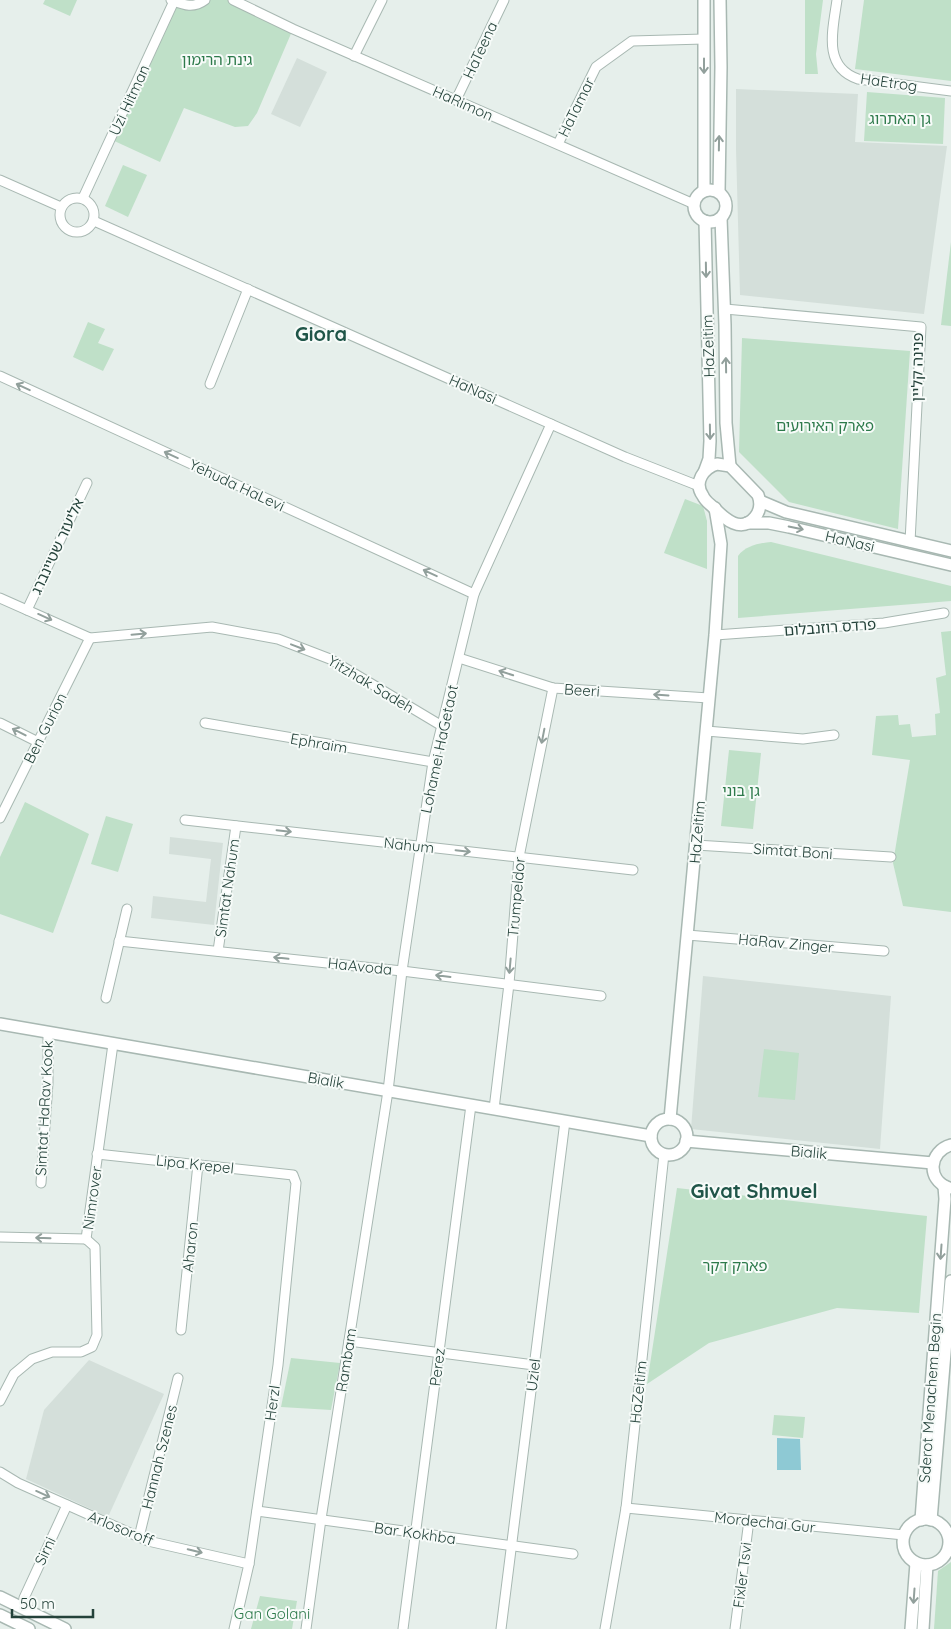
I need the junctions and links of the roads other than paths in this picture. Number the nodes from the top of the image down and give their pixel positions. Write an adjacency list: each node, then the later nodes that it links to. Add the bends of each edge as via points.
1 (205, 0): 8 (street, via 194,6)
2 (233, 0): 10 (street, HaRimon)
3 (382, 0): 10 (street)
4 (504, 0): 12 (street, HaTeena)
5 (704, 0): 9 (street)
6 (720, 0): 16 (street, one-way to 6)
7 (837, 0): 11 (street, HaEtrog, via 833,54 844,72 858,79)
8 (172, 1): 17 (street, Uzi Hitman)
9 (704, 40): 13 (street, HaTamar, via 632,41 596,67); 15 (street, one-way to 15)
10 (354, 56): 12 (street, HaRimon)
11 (951, 91)
12 (456, 100): 13 (street, HaRimon)
13 (558, 144): 18 (street, HaRimon)
14 (0, 180): 19 (street)
15 (704, 191): 16 (street); 18 (street)
16 (719, 192): 20 (street, via 727,204)
17 (83, 198): 19 (street, via 68,200); 21 (street, via 94,209)
18 (694, 204): 22 (street, via 696,214)
19 (61, 207): 21 (street, via 61,222 72,232 86,230)
20 (721, 218): 22 (street); 24 (street, HaZeitim)
21 (94, 220): 23 (street, HaNasi)
22 (705, 221): 29 (street, HaZeitim, one-way to 29, via 710,441)
23 (248, 289): 26 (street); 27 (street, HaNasi)
24 (725, 309): 28 (street, HaZeitim, one-way to 24, via 726,423); 36 (street, פנינה קליין, via 921,327)
25 (0, 376): 40 (street, Yehuda HaLevi, one-way to 25)
26 (210, 384)
27 (551, 424): 31 (street, HaNasi); 40 (street, Lohamei HaGetaot)
28 (730, 466): 29 (street, via 718,464); 32 (street, via 755,490)
29 (706, 470): 31 (street)
30 (87, 482): 42 (street, אליעזר שטיינברג)
31 (699, 486): 33 (street)
32 (760, 501): 34 (street, via 758,514); 36 (street, HaNasi, via 786,512)
33 (714, 508): 35 (street); 37 (street, HaZeitim)
34 (748, 523): 35 (street); 39 (street, HaNasi, one-way to 39, via 796,528)
35 (733, 524): 37 (street, HaZeitim, via 723,534)
36 (910, 542): 38 (street, HaNasi)
37 (721, 544): 44 (street, HaZeitim)
38 (951, 551)
39 (951, 565)
40 (474, 594): 46 (street, Lohamei HaGetaot)
41 (0, 598): 42 (street)
42 (27, 610): 45 (street, one-way to 45)
43 (944, 613): 44 (street, פרדס רוזנבלום, via 884,623)
44 (715, 635): 48 (street, HaZeitim)
45 (90, 638): 51 (street, Yitzhak Sadeh, one-way to 51, via 212,628 278,639 330,659); 54 (street, Ben Gurion)
46 (458, 658): 47 (street, Beeri, one-way to 46); 51 (street, Lohamei HaGetaot)
47 (553, 688): 48 (street, Beeri, one-way to 47); 61 (street, Trumpeldor, one-way to 61)
48 (710, 698): 52 (street, HaZeitim)
49 (0, 723): 54 (street, one-way to 49)
50 (206, 723): 55 (street, Ephraim)
51 (442, 726): 55 (street, Lohamei HaGetaot)
52 (706, 731): 53 (street, via 803,739); 59 (street, HaZeitim)
53 (834, 735)
54 (38, 742): 56 (street, Ben Gurion)
55 (433, 762): 60 (street, Lohamei HaGetaot)
56 (0, 818)
57 (185, 820): 58 (street, Nahum)
58 (236, 826): 60 (street, Nahum, one-way to 60); 67 (street, Simtat Nahum)
59 (696, 845): 62 (street, Simtat Boni); 65 (street, HaZeitim)
60 (420, 846): 61 (street, Nahum, one-way to 61); 69 (street, Lohamei HaGetaot)
61 (519, 857): 63 (street, Nahum); 70 (street, Trumpeldor, one-way to 70)
62 (891, 857)
63 (633, 870)
64 (126, 909): 66 (street)
65 (687, 935): 68 (street, HaRav Zinger); 79 (street, HaZeitim)
66 (119, 940): 67 (street, HaAvoda); 72 (street)
67 (218, 951): 69 (street, HaAvoda, one-way to 67)
68 (884, 951)
69 (402, 971): 70 (street, HaAvoda, one-way to 69); 76 (street, Lohamei HaGetaot)
70 (508, 984): 71 (street, HaAvoda); 78 (street, Trumpeldor)
71 (601, 996)
72 (106, 998)
73 (0, 1024): 74 (street, Bialik)
74 (48, 1032): 75 (street, Bialik); 89 (street, Simtat HaRav Kook)
75 (112, 1044): 76 (street, Bialik); 84 (street, Nimrover)
76 (388, 1091): 77 (street, Bialik); 95 (street, Rambam)
77 (471, 1105): 78 (street, Bialik); 96 (street, Perez)
78 (494, 1109): 80 (street, Bialik)
79 (670, 1119): 81 (street, via 659,1122); 82 (street, via 681,1124 687,1134)
80 (565, 1121): 81 (street, Bialik); 97 (street, Uziel)
81 (651, 1136): 85 (street, via 655,1147)
82 (686, 1141): 85 (street, via 676,1153); 86 (street, Bialik)
83 (951, 1143): 86 (street, via 939,1151)
84 (97, 1154): 87 (street, Lipa Krepel); 92 (street, Nimrover)
85 (664, 1154): 102 (street, HaZeitim)
86 (933, 1163): 90 (street, via 934,1176)
87 (198, 1164): 88 (street, Lipa Krepel); 94 (street, Aharon)
88 (293, 1175): 103 (street, Herzl, via 296,1183 278,1365)
89 (41, 1183)
90 (947, 1188): 106 (street, Sderot Menachem Begin, one-way to 106)
91 (0, 1236): 92 (street, one-way to 91)
92 (86, 1239): 99 (street, Nimrover, via 95,1247 97,1335 92,1347 80,1352 52,1352 32,1359 14,1374)
93 (951, 1281): 106 (street, Sderot Menachem Begin)
94 (181, 1330)
95 (349, 1341): 96 (street); 104 (street, Rambam)
96 (438, 1354): 97 (street); 107 (street, Perez)
97 (534, 1366): 111 (street, Uziel)
98 (178, 1378): 109 (street, Hannah Szenes)
99 (0, 1400)
100 (0, 1472): 101 (street, Arlosoroff, one-way to 101)
101 (67, 1505): 109 (street, Arlosoroff); 116 (street, Sirni)
102 (626, 1508): 105 (street, Mordechai Gur); 124 (street, HaZeitim)
103 (257, 1511): 104 (street, Bar Kokhba); 113 (street, Herzl)
104 (321, 1519): 107 (street, Bar Kokhba); 121 (street, Rambam)
105 (749, 1520): 108 (street, Mordechai Gur); 125 (street, Fixler Tsvi)
106 (926, 1520): 108 (street, via 914,1523); 110 (street, via 944,1527)
107 (415, 1533): 111 (street, Bar Kokhba); 122 (street, Perez)
108 (904, 1535): 114 (street, via 904,1548 911,1559)
109 (139, 1537): 113 (street, Arlosoroff, one-way to 113)
110 (950, 1539): 114 (street, via 940,1561)
111 (511, 1546): 112 (street, Bar Kokhba); 123 (street, Uziel)
112 (573, 1554)
113 (250, 1564): 120 (street, Herzl)
114 (922, 1564): 126 (street, one-way to 126); 127 (street)
115 (0, 1597): 119 (street)
116 (24, 1598)
117 (0, 1615): 118 (street)
118 (29, 1629)
119 (66, 1629)
120 (234, 1629)
121 (306, 1629)
122 (403, 1629)
123 (501, 1629)
124 (605, 1629)
125 (735, 1629)
126 (912, 1629)
127 (923, 1629)

